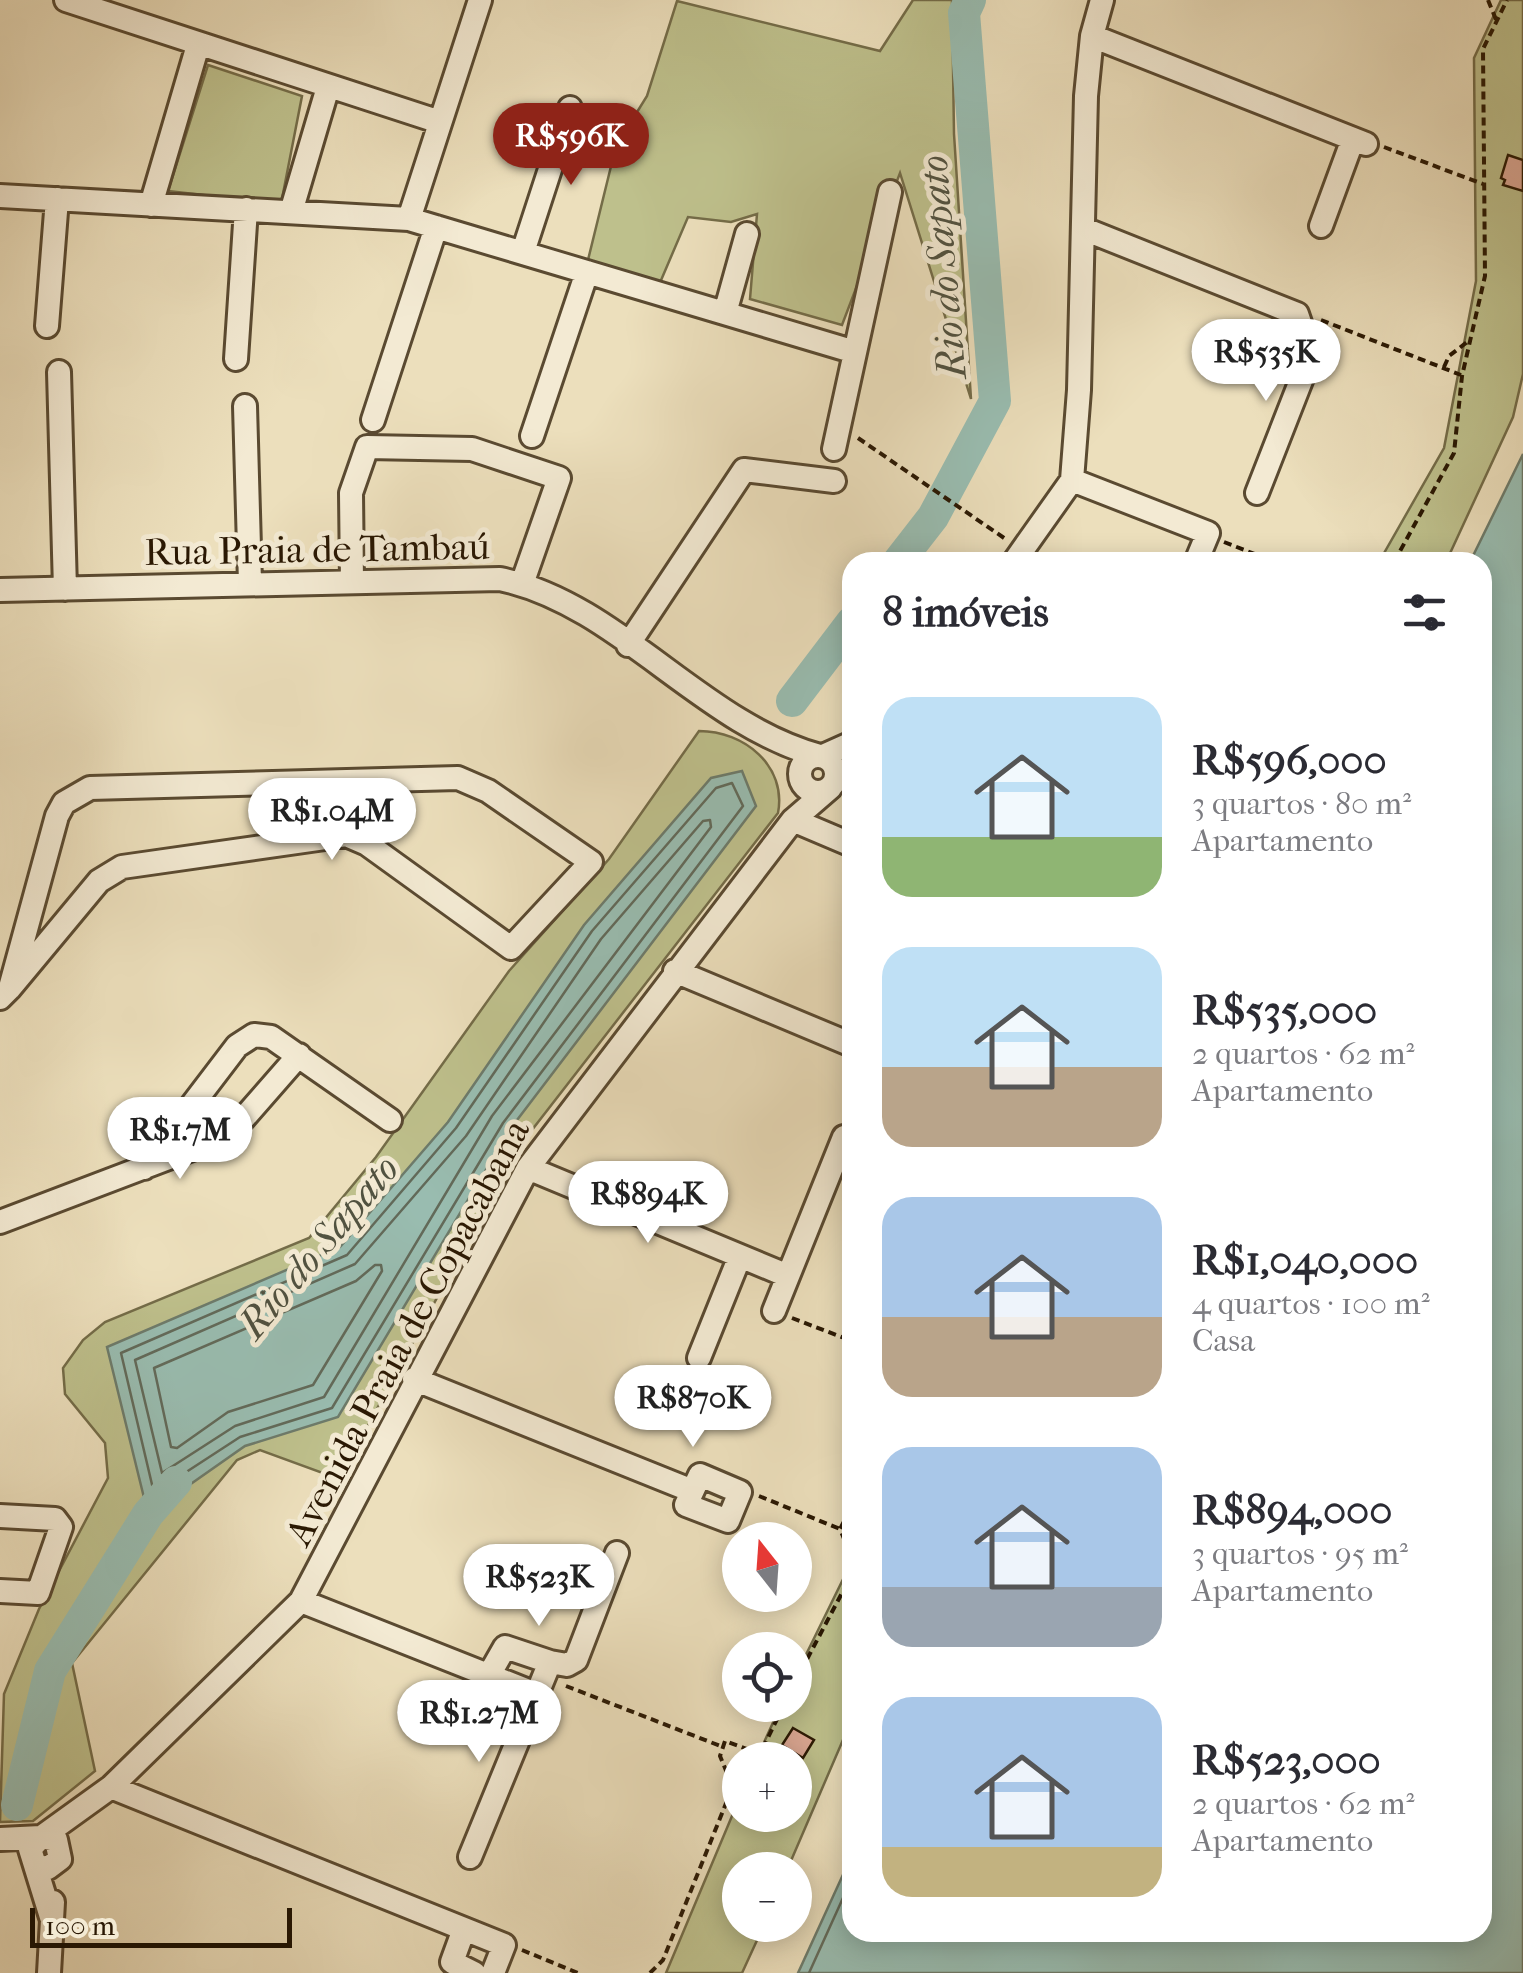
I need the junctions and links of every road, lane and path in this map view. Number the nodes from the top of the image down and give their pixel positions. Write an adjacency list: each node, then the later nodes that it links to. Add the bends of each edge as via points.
1 (66, 0): 8 (street)
2 (480, 0): 11 (street)
3 (1102, 0): 7 (street)
4 (1488, 0): 6 (path)
5 (1507, 0): 6 (path)
6 (1497, 22): 13 (path, via 1481,63)
7 (1092, 36): 12 (street); 23 (street)
8 (198, 45): 9 (street); 17 (street)
9 (328, 87): 11 (street); 19 (street)
10 (570, 108): 25 (street)
11 (440, 122): 20 (street)
12 (1360, 141): 13 (path); 21 (street)
13 (1483, 184): 30 (path, via 1485,276)
14 (890, 192): 31 (street)
15 (0, 196): 16 (street)
16 (57, 199): 17 (street); 29 (street)
17 (151, 205): 18 (street)
18 (246, 209): 19 (street); 32 (street)
19 (291, 212): 20 (street)
20 (409, 220): 22 (street)
21 (1321, 226)
22 (436, 227): 25 (street); 37 (street)
23 (1084, 229): 28 (street); 40 (street)
24 (747, 234): 27 (street)
25 (523, 252): 26 (street)
26 (587, 272): 27 (street); 38 (street)
27 (725, 313): 31 (street)
28 (1297, 314): 33 (path); 42 (street, via 1311,355)
29 (47, 326)
30 (1471, 339): 33 (path); 35 (path)
31 (855, 352): 39 (street)
32 (236, 359)
33 (1444, 368): 35 (path)
34 (59, 372): 52 (street)
35 (1462, 376): 48 (path, via 1454,453)
36 (245, 406): 50 (street)
37 (374, 420)
38 (532, 436)
39 (837, 437): 44 (path, via 924,482)
40 (1072, 480): 43 (street); 45 (street)
41 (834, 481): 54 (street, via 744,470)
42 (1258, 493)
43 (1208, 532): 46 (street); 47 (path)
44 (1013, 552)
45 (1022, 552)
46 (1200, 552)
47 (1253, 552)
48 (1400, 552)
49 (352, 581): 50 (street, Rua Praia de Tambaú); 51 (street, Rua Praia de Tambaú, via 474,578); 51 (street, via 351,493 367,448 420,448 472,449 560,478)
50 (250, 583): 52 (street, Rua Praia de Tambaú)
51 (522, 584): 54 (street, Rua Praia de Tambaú, via 545,591)
52 (64, 588): 53 (street, Rua Praia de Tambaú)
53 (0, 590)
54 (628, 645): 55 (street, Rua Praia de Tambaú)
55 (769, 740): 57 (street, Rua Praia de Tambaú); 59 (street, Rua Praia de Tambaú)
56 (842, 747): 57 (street)
57 (822, 756): 59 (street, via 803,763); 60 (street, via 836,768)
58 (842, 777): 60 (street, Avenida Praia de Copacabana)
59 (800, 778): 60 (street, via 812,792); 61 (street, Avenida Praia de Copacabana)
60 (831, 787): 61 (street, Avenida Praia de Copacabana)
61 (793, 820): 62 (street); 63 (street, Avenida Praia de Copacabana)
62 (842, 841)
63 (675, 971): 65 (street); 70 (street, Avenida Praia de Copacabana)
64 (5, 993): 64 (street, via 99,881 122,867 346,835 511,948 591,862 488,791 458,778 90,788 64,803 57,816)
65 (842, 1040)
66 (299, 1055): 67 (street); 69 (street, via 235,1132); 69 (street, via 271,1037 244,1039)
67 (390, 1120)
68 (842, 1141): 73 (street)
69 (144, 1168): 71 (street)
70 (528, 1168): 72 (street); 77 (street, Avenida Praia de Copacabana)
71 (0, 1222)
72 (740, 1256): 73 (street); 76 (street)
73 (788, 1276): 74 (street)
74 (774, 1311): 75 (path)
75 (842, 1338)
76 (699, 1358)
77 (414, 1379): 78 (street); 87 (street, Avenida Praia de Copacabana)
78 (690, 1490): 79 (street, via 700,1475); 79 (street, via 687,1507 724,1522)
79 (740, 1492): 82 (path)
80 (0, 1516): 85 (street, via 55,1519 61,1527 38,1593)
81 (842, 1526): 82 (path)
82 (840, 1530): 83 (path)
83 (842, 1535)
84 (617, 1553): 90 (street, via 576,1660)
85 (0, 1591)
86 (842, 1593): 88 (path)
87 (301, 1601): 89 (street); 92 (street, Avenida Praia de Copacabana)
88 (812, 1650)
89 (489, 1675): 90 (street); 90 (street, via 506,1647)
90 (543, 1678): 91 (path); 97 (street)
91 (722, 1748)
92 (110, 1787): 95 (street, Avenida Praia de Copacabana); 100 (street)
93 (722, 1811): 106 (path, via 662,1960)
94 (0, 1839): 95 (street)
95 (52, 1844): 98 (street, via 30,1849); 99 (street, Avenida Praia de Copacabana)
96 (0, 1850): 98 (street)
97 (470, 1857)
98 (37, 1866): 99 (street, Avenida Praia de Copacabana)
99 (51, 1917): 102 (street, Avenida Praia de Copacabana)
100 (464, 1929): 101 (street); 103 (street, via 452,1962)
101 (504, 1945): 104 (street); 105 (path)
102 (49, 1973)
103 (474, 1973)
104 (493, 1973)
105 (578, 1973)
106 (650, 1973)

